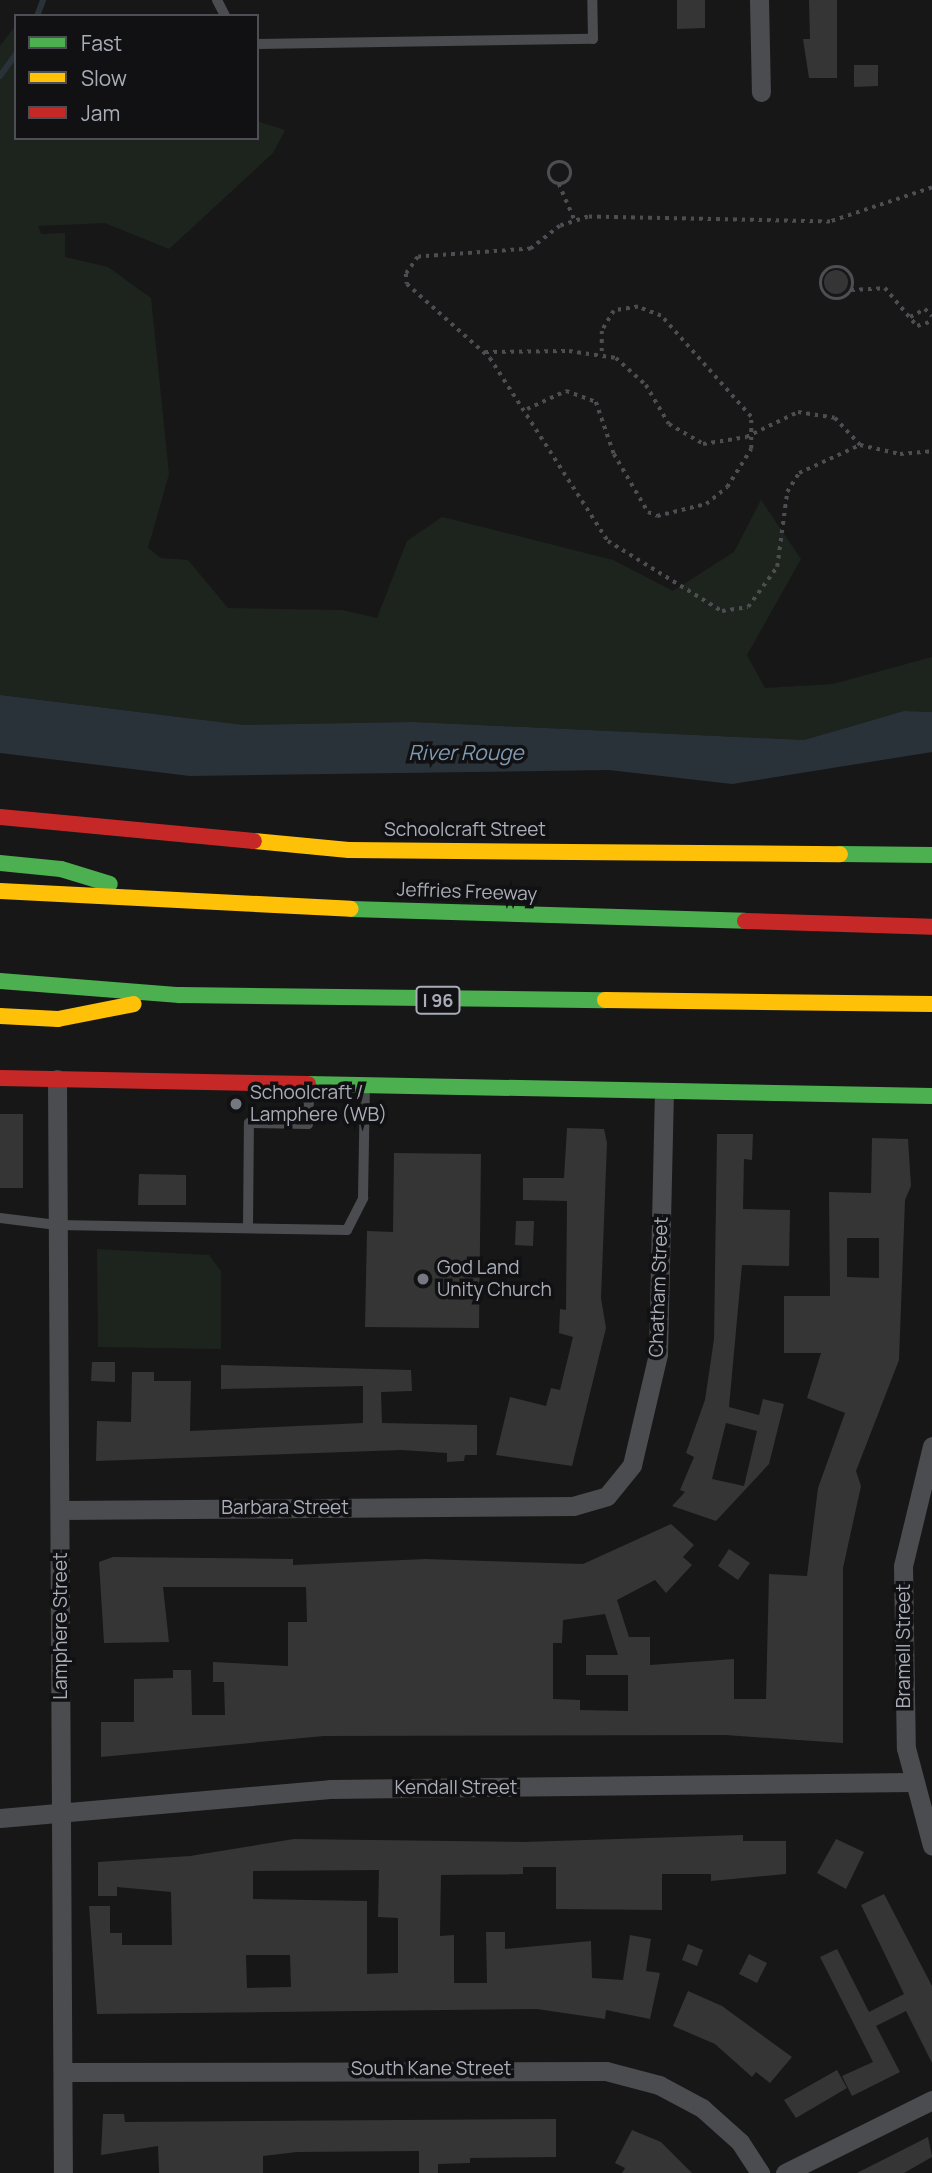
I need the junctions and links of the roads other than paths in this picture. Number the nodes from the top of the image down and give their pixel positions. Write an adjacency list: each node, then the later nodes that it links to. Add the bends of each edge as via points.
1 (592, 0): 3 (lane, via 593,38)
2 (759, 0): 4 (street)
3 (259, 44)
4 (761, 92)
5 (0, 817): 6 (main road, Schoolcraft Street, via 349,850)
6 (932, 855)
7 (0, 863): 9 (main road, via 61,869)
8 (0, 891): 9 (main road, Jeffries Freeway)
9 (168, 903): 10 (main road, Jeffries Freeway)
10 (932, 927)
11 (0, 981): 12 (main road, I 96)
12 (178, 996): 13 (main road, I 96); 14 (main road, via 58,1019)
13 (932, 1004)
14 (0, 1016)
15 (0, 1078): 16 (main road)
16 (57, 1079): 17 (main road); 22 (street, Lamphere Street)
17 (309, 1083): 18 (main road); 23 (lane, via 308,1124 249,1123)
18 (365, 1084): 19 (main road); 23 (lane, via 363,1198 347,1230)
19 (664, 1092): 20 (main road); 25 (street, Chatham Street, via 658,1354 632,1465 621,1484 590,1503)
20 (932, 1096)
21 (0, 1218): 22 (lane)
22 (57, 1225): 23 (lane); 26 (street, Lamphere Street)
23 (248, 1228)
24 (932, 1446): 27 (street, Bramell Street, via 914,1499 904,1566 905,1725)
25 (510, 1507): 26 (street, Barbara Street)
26 (60, 1510): 28 (street, Lamphere Street)
27 (913, 1782): 28 (street, Kendall Street, via 330,1789); 30 (street, Bramell Street)
28 (62, 1815): 29 (street, Kendall Street); 31 (street, Lamphere Street)
29 (0, 1818)
30 (932, 1846)
31 (63, 2072): 33 (street, Lamphere Street); 34 (street, South Kane Street, via 606,2071 659,2085 702,2108 740,2142)
32 (932, 2100): 35 (street)
33 (63, 2173)
34 (761, 2173)
35 (785, 2173)

